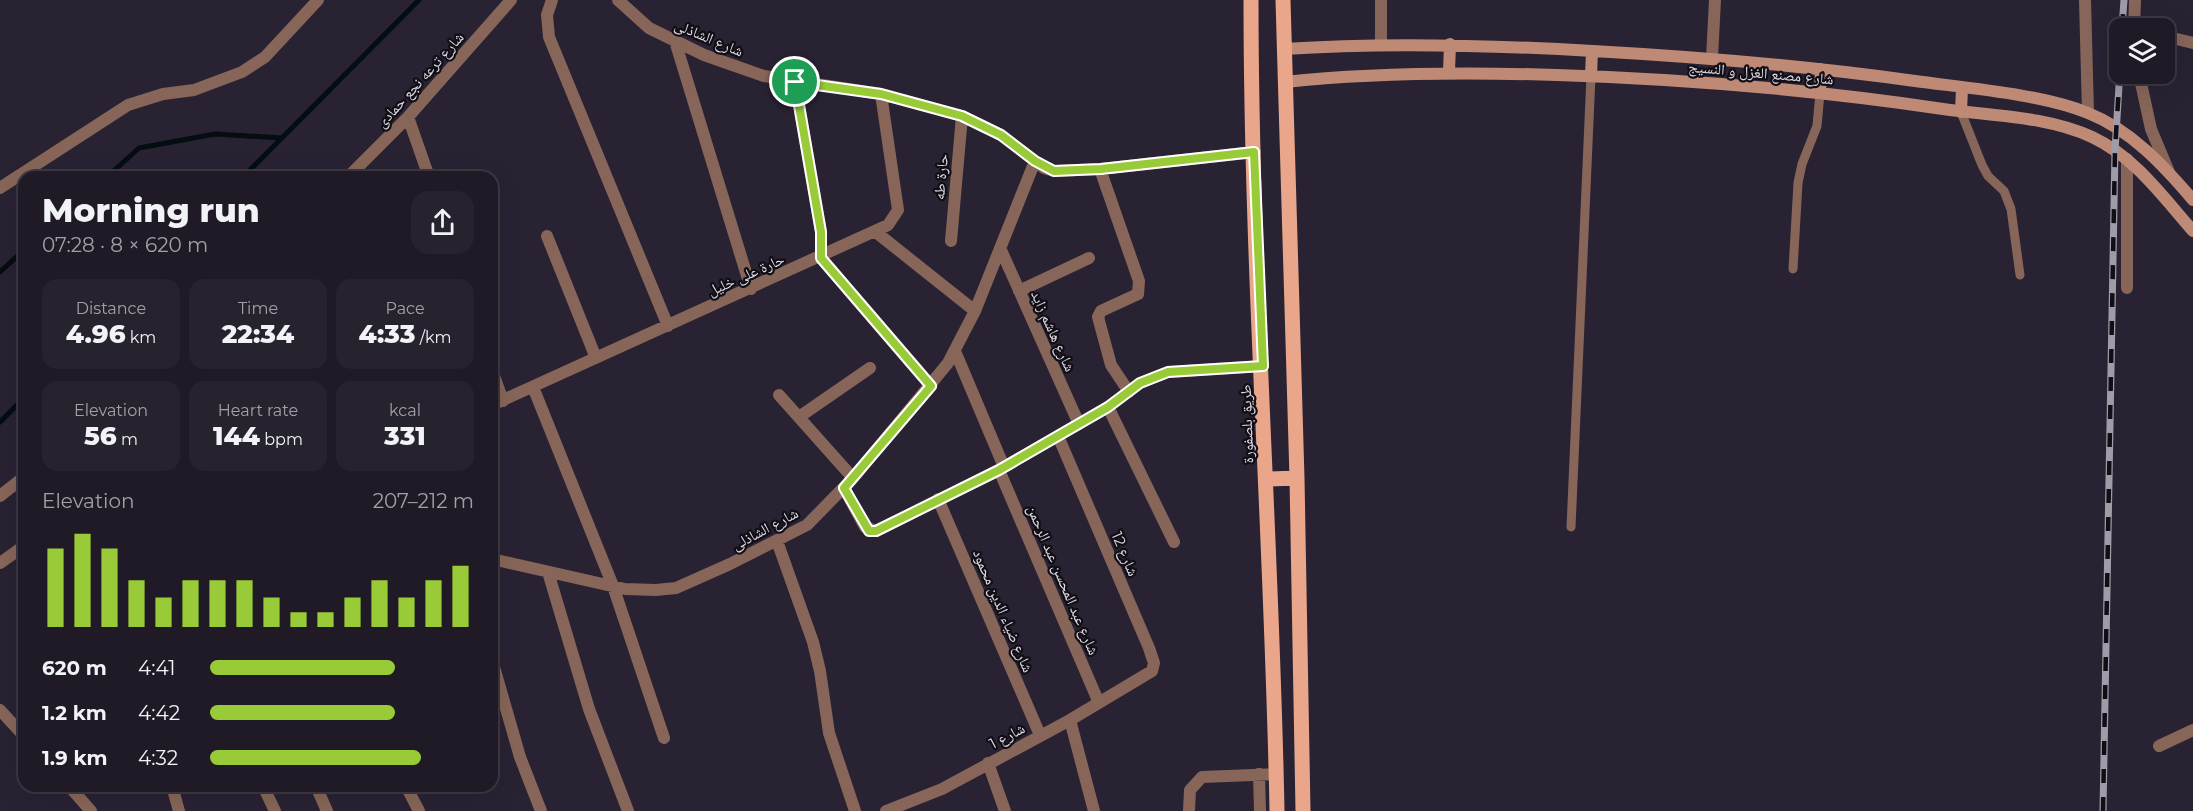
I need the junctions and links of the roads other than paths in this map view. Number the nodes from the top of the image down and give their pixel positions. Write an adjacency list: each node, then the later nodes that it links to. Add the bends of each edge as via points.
1 (318, 0): 37 (street, via 265,57 242,72 194,90 128,105)
2 (511, 0): 32 (street, شارع ترعه نجع حمادى)
3 (552, 0): 57 (street, via 547,15 549,37)
4 (618, 0): 13 (street, شارع الشاذلى, via 636,19)
5 (1251, 0): 33 (main road, طريق بلصفورة)
6 (1283, 0): 17 (main road)
7 (1381, 0): 15 (street)
8 (1715, 0): 19 (street)
9 (2085, 0): 30 (street)
10 (2135, 0): 11 (street)
11 (2134, 18)
12 (2175, 39): 14 (street)
13 (675, 41): 23 (street, شارع الشاذلى, via 733,66); 54 (street)
14 (2193, 43)
15 (1381, 44): 16 (main road, شارع مصنع الغزل و النسيج); 17 (main road, شارع مصنع الغزل و النسيج)
16 (1450, 44): 18 (main road, شارع مصنع الغزل و النسيج); 21 (main road)
17 (1284, 49): 24 (main road)
18 (1592, 51): 19 (main road, شارع مصنع الغزل و النسيج); 22 (main road)
19 (1712, 58): 20 (main road, شارع مصنع الغزل و النسيج)
20 (1821, 69): 26 (main road, شارع مصنع الغزل و النسيج); 27 (main road)
21 (1449, 72): 22 (main road, شارع مصنع الغزل و النسيج); 24 (main road, شارع مصنع الغزل و النسيج)
22 (1591, 76): 27 (main road, شارع مصنع الغزل و النسيج); 79 (lane)
23 (795, 82): 28 (street, شارع الشاذلى); 49 (street, via 821,232)
24 (1285, 82): 73 (main road)
25 (2141, 84): 40 (street, via 2151,129)
26 (1962, 88): 29 (main road); 30 (main road, شارع مصنع الغزل و النسيج, via 2056,103)
27 (1821, 93): 29 (main road, شارع مصنع الغزل و النسيج); 51 (lane, via 1817,126 1798,183)
28 (881, 94): 31 (street, شارع الشاذلى); 45 (street, حارة على خليل, via 898,210 895,219)
29 (1961, 112): 34 (main road, شارع مصنع الغزل و النسيج, via 2071,128); 52 (lane, via 1982,165 2004,191 2011,209)
30 (2088, 113): 40 (main road, شارع مصنع الغزل و النسيج, via 2116,127)
31 (962, 116): 35 (street, شارع الشاذلى, via 1001,135); 47 (street, حارة طه)
32 (408, 117): 38 (street, شارع ترعه نجع حمادى); 39 (street)
33 (1254, 152): 36 (street, شارع الشاذلى); 60 (main road, طريق بلصفورة)
34 (2127, 159): 44 (main road, شارع مصنع الغزل و النسيج); 53 (street)
35 (1035, 161): 36 (street, شارع الشاذلى, via 1054,171); 48 (street, شارع الشاذلى)
36 (1101, 169): 64 (street, via 1139,281 1137,294 1101,310 1098,317 1111,365)
37 (26, 171)
38 (354, 171)
39 (427, 171)
40 (2170, 174): 43 (main road, شارع مصنع الغزل و النسيج)
41 (18, 176): 42 (street)
42 (0, 188)
43 (2193, 200)
44 (2193, 231)
45 (877, 233): 49 (street, حارة على خليل); 56 (street)
46 (547, 236): 59 (street)
47 (951, 241)
48 (1001, 250): 55 (street, شارع هاشم زايد); 56 (street, شارع الشاذلى)
49 (821, 258): 54 (street, حارة على خليل); 62 (street)
50 (1089, 258): 55 (street)
51 (1793, 269)
52 (2020, 275)
53 (2127, 288)
54 (751, 289): 57 (street, حارة على خليل)
55 (1019, 291): 69 (street, شارع هاشم زايد)
56 (975, 311): 58 (street, شارع الشاذلى)
57 (668, 326): 59 (street, حارة على خليل)
58 (955, 351): 62 (street, شارع الشاذلى); 71 (street, شارع عبد المحسن عبد الرحمن)
59 (597, 358): 63 (street, حارة على خليل)
60 (1263, 366): 64 (street, via 1168,372); 74 (main road, طريق بلصفورة)
61 (870, 368): 68 (street)
62 (931, 386): 72 (street, شارع الشاذلى)
63 (533, 387): 66 (street, حارة على خليل); 86 (street)
64 (1129, 392): 67 (street)
65 (779, 395): 68 (street)
66 (498, 403)
67 (1108, 407): 69 (street); 81 (street)
68 (799, 417): 72 (street)
69 (1079, 424): 70 (street)
70 (1058, 436): 71 (street); 87 (street, شارع 12, via 1152,656 1152,671)
71 (1001, 468): 78 (street); 89 (street, شارع عبد المحسن عبد الرحمن)
72 (853, 478): 76 (street, شارع الشاذلى)
73 (1297, 478): 74 (main road); 119 (main road)
74 (1267, 479): 99 (main road, طريق بلصفورة)
75 (18, 482): 77 (street)
76 (844, 488): 78 (street, via 869,531); 80 (street, شارع الشاذلى, via 807,525)
77 (0, 496)
78 (938, 499): 94 (street, شارع ضياء الدين محمود)
79 (1571, 527)
80 (777, 541): 86 (street, شارع الشاذلى, via 676,588 637,590); 113 (street, via 813,642 829,733)
81 (1174, 542)
82 (18, 550): 84 (street)
83 (498, 560): 85 (street, شارع الشاذلى)
84 (0, 563)
85 (548, 572): 86 (street, شارع الشاذلى); 112 (street, via 589,709)
86 (613, 586): 95 (street)
87 (1140, 680): 89 (street, شارع 1)
88 (498, 681): 111 (street, via 520,757)
89 (1099, 703): 91 (street, شارع 1)
90 (0, 710): 92 (street)
91 (1070, 720): 94 (street, شارع 1); 115 (street)
92 (18, 730)
93 (2193, 730): 96 (street)
94 (1040, 735): 97 (street, شارع 1)
95 (664, 738)
96 (2159, 746)
97 (988, 763): 105 (street, شارع 1, via 942,789); 114 (street)
98 (1259, 774): 99 (street); 116 (street, via 1202,777 1190,790); 117 (street)
99 (1277, 774): 118 (main road, طريق بلصفورة)
100 (74, 792): 106 (street)
101 (174, 792): 107 (street)
102 (266, 792): 108 (street)
103 (319, 792): 109 (street)
104 (409, 792): 110 (street)
105 (891, 810)
106 (91, 811)
107 (179, 811)
108 (275, 811)
109 (327, 811)
110 (419, 811)
111 (541, 811)
112 (628, 811)
113 (855, 811)
114 (1005, 811)
115 (1094, 811)
116 (1189, 811)
117 (1260, 811)
118 (1278, 811)
119 (1303, 811)

